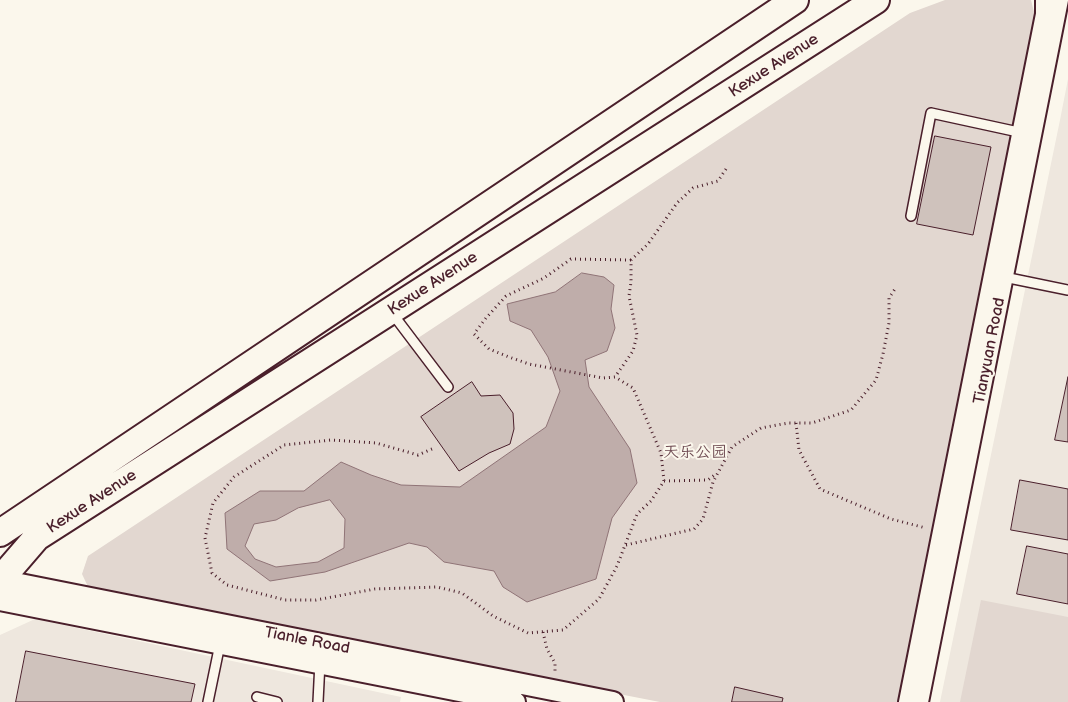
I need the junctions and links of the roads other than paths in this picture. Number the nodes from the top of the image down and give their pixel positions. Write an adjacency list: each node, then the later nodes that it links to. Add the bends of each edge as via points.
1 (795, 0): 11 (main road, Kexue Avenue)
2 (876, 0): 9 (main road, Kexue Avenue)
3 (1044, 0): 5 (street, Tianyuan Road)
4 (1060, 0): 5 (street, Tianyuan Road)
5 (1027, 134): 6 (lane, via 931,113); 7 (street, Tianyuan Road); 23 (street, Tianyuan Road)
6 (911, 216)
7 (1004, 277): 8 (lane); 24 (street, Tianyuan Road)
8 (1068, 290)
9 (390, 311): 10 (lane); 12 (main road, Kexue Avenue, via 37,537)
10 (448, 388)
11 (0, 533)
12 (0, 580): 15 (street, Tianle Road)
13 (0, 600): 14 (street, Tianle Road)
14 (220, 643): 15 (street, Tianle Road); 18 (lane)
15 (321, 654): 17 (street, Tianle Road, via 554,690); 20 (lane); 21 (street, Tianle Road)
16 (257, 697): 19 (lane)
17 (576, 698): 22 (street, Tianle Road)
18 (208, 702)
19 (277, 702)
20 (318, 702)
21 (515, 702)
22 (613, 702)
23 (907, 702)
24 (920, 702)

